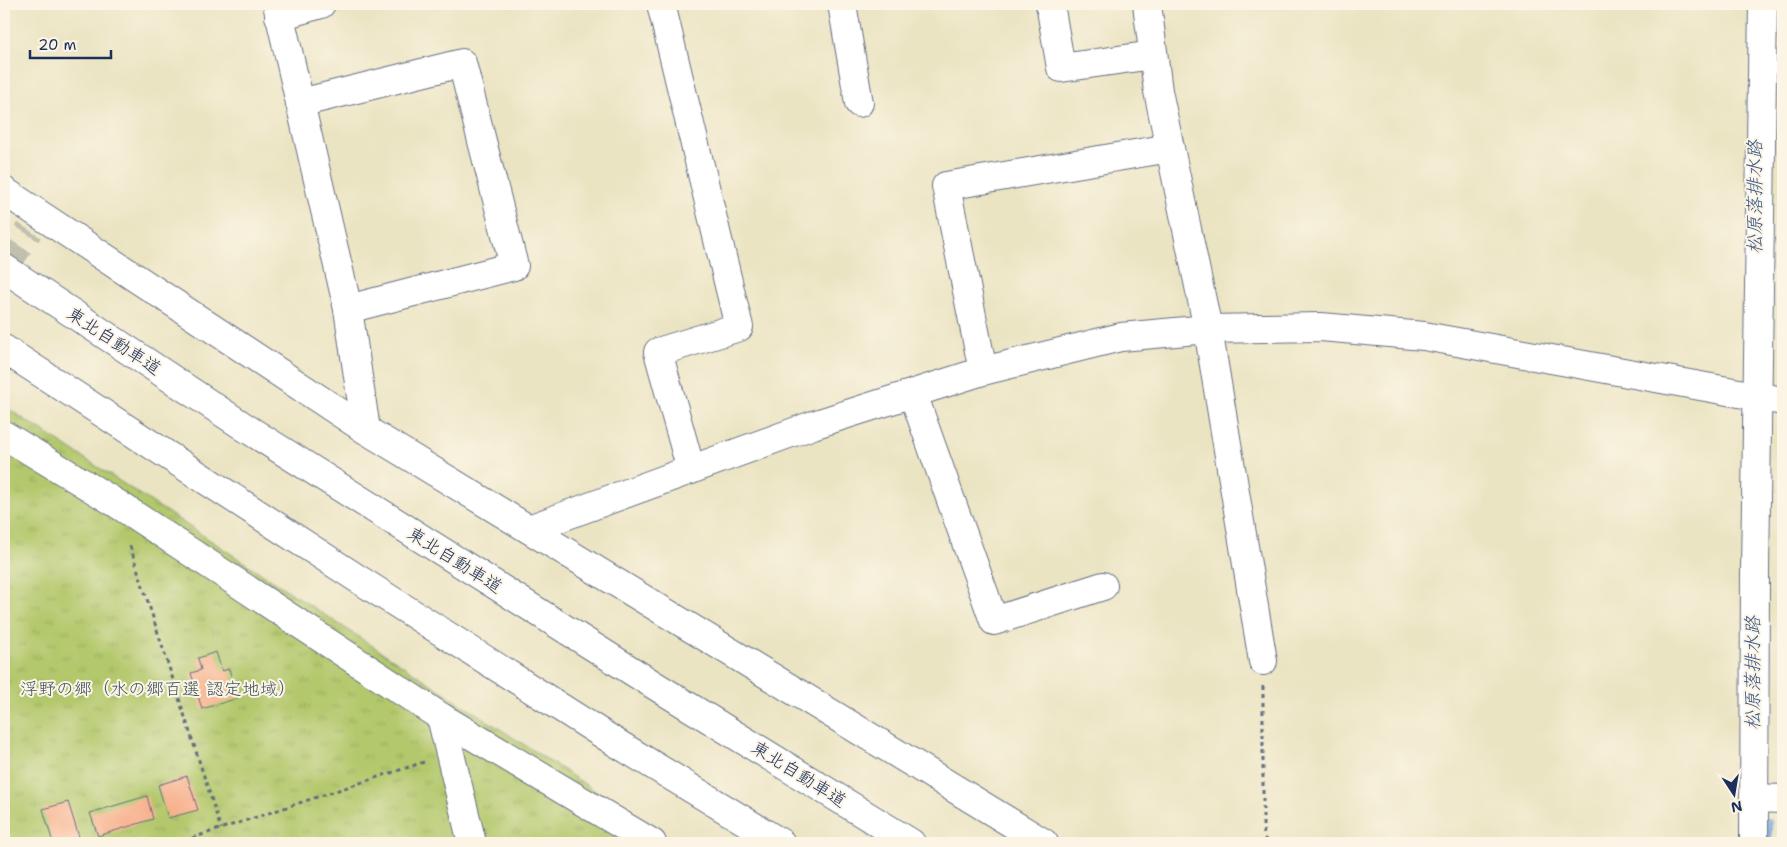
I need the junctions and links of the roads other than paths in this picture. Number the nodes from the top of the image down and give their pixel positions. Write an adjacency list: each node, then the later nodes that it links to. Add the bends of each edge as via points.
1 (321, 4): 7 (main road)
2 (661, 4): 22 (main road, via 739,327 658,352)
3 (842, 4): 10 (main road)
4 (1050, 4): 8 (main road, via 1061,68)
5 (1147, 4): 8 (main road)
6 (1763, 4): 19 (main road)
7 (278, 10): 9 (main road)
8 (1154, 55): 11 (main road)
9 (300, 103): 14 (main road); 14 (main road, via 462,63 514,266)
10 (859, 103)
11 (1170, 148): 15 (main road); 17 (main road, via 946,186)
12 (4, 191): 20 (main road, via 33,222)
13 (4, 268): 32 (main road, 東北自動車道, via 254,433)
14 (348, 309): 20 (main road)
15 (1208, 329): 17 (main road, via 1121,338); 19 (main road, via 1321,327 1424,336); 25 (main road)
16 (4, 349): 31 (main road, via 363,582)
17 (983, 371): 18 (main road)
18 (914, 394): 22 (main road, via 813,425); 24 (main road, via 994,621)
19 (1771, 399): 27 (main road, via 1755,571)
20 (366, 430): 23 (main road)
21 (4, 434): 26 (main road)
22 (691, 470): 23 (main road)
23 (529, 529): 33 (main road)
24 (1103, 586)
25 (1263, 661)
26 (442, 717): 29 (main road); 30 (main road)
27 (1754, 798): 28 (main road); 34 (main road)
28 (1783, 800)
29 (472, 843)
30 (652, 843)
31 (781, 843)
32 (911, 843)
33 (1044, 843)
34 (1754, 843)

